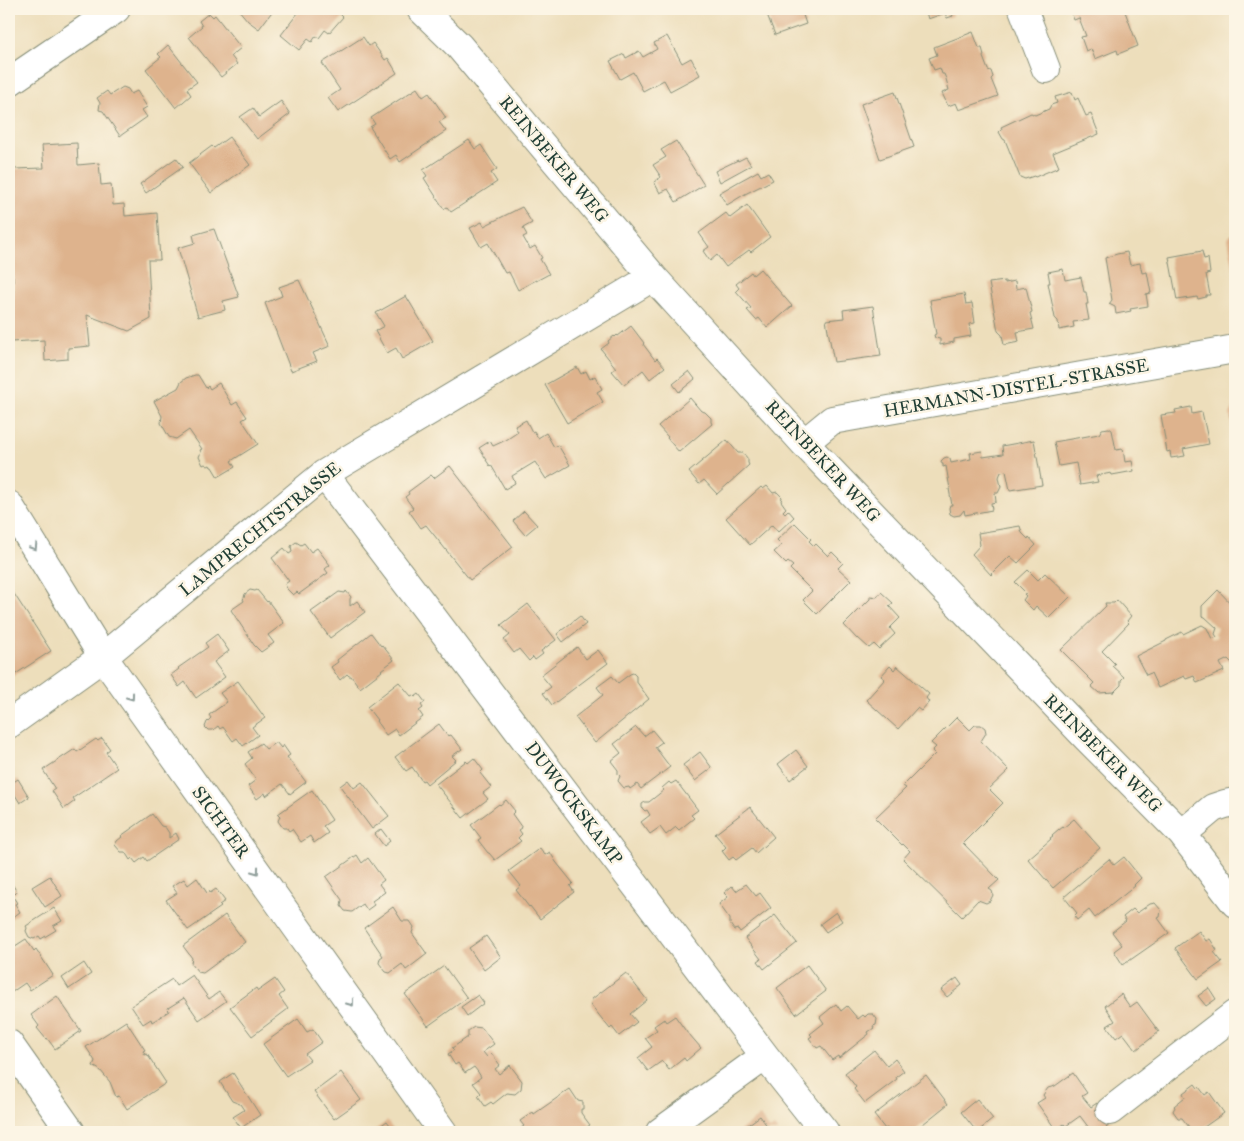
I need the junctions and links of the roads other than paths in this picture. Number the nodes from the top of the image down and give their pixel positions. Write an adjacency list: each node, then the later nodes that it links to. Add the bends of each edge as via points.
1 (116, 9): 5 (street)
2 (421, 9): 6 (street, REINBEKER WEG, via 459,46)
3 (1024, 9): 4 (street)
4 (1046, 70)
5 (9, 82)
6 (653, 278): 8 (street, REINBEKER WEG); 9 (street, LAMPRECHTSTRASSE)
7 (1235, 349): 8 (street, HERMANN-DISTEL-STRASSE, via 832,420)
8 (804, 443): 14 (street, REINBEKER WEG)
9 (324, 474): 11 (street, LAMPRECHTSTRASSE); 18 (street, DUWOCKSKAMP)
10 (9, 505): 11 (street, SICHTER, one-way to 11)
11 (103, 657): 12 (street, LAMPRECHTSTRASSE); 21 (street, SICHTER, one-way to 21)
12 (9, 724)
13 (1235, 802): 14 (street, via 1213,808)
14 (1182, 834): 15 (street, REINBEKER WEG)
15 (1235, 904)
16 (1235, 1014): 19 (street)
17 (9, 1044): 20 (street)
18 (765, 1056): 22 (street); 23 (street, DUWOCKSKAMP)
19 (1110, 1111)
20 (71, 1132)
21 (444, 1132)
22 (660, 1132)
23 (825, 1132)

